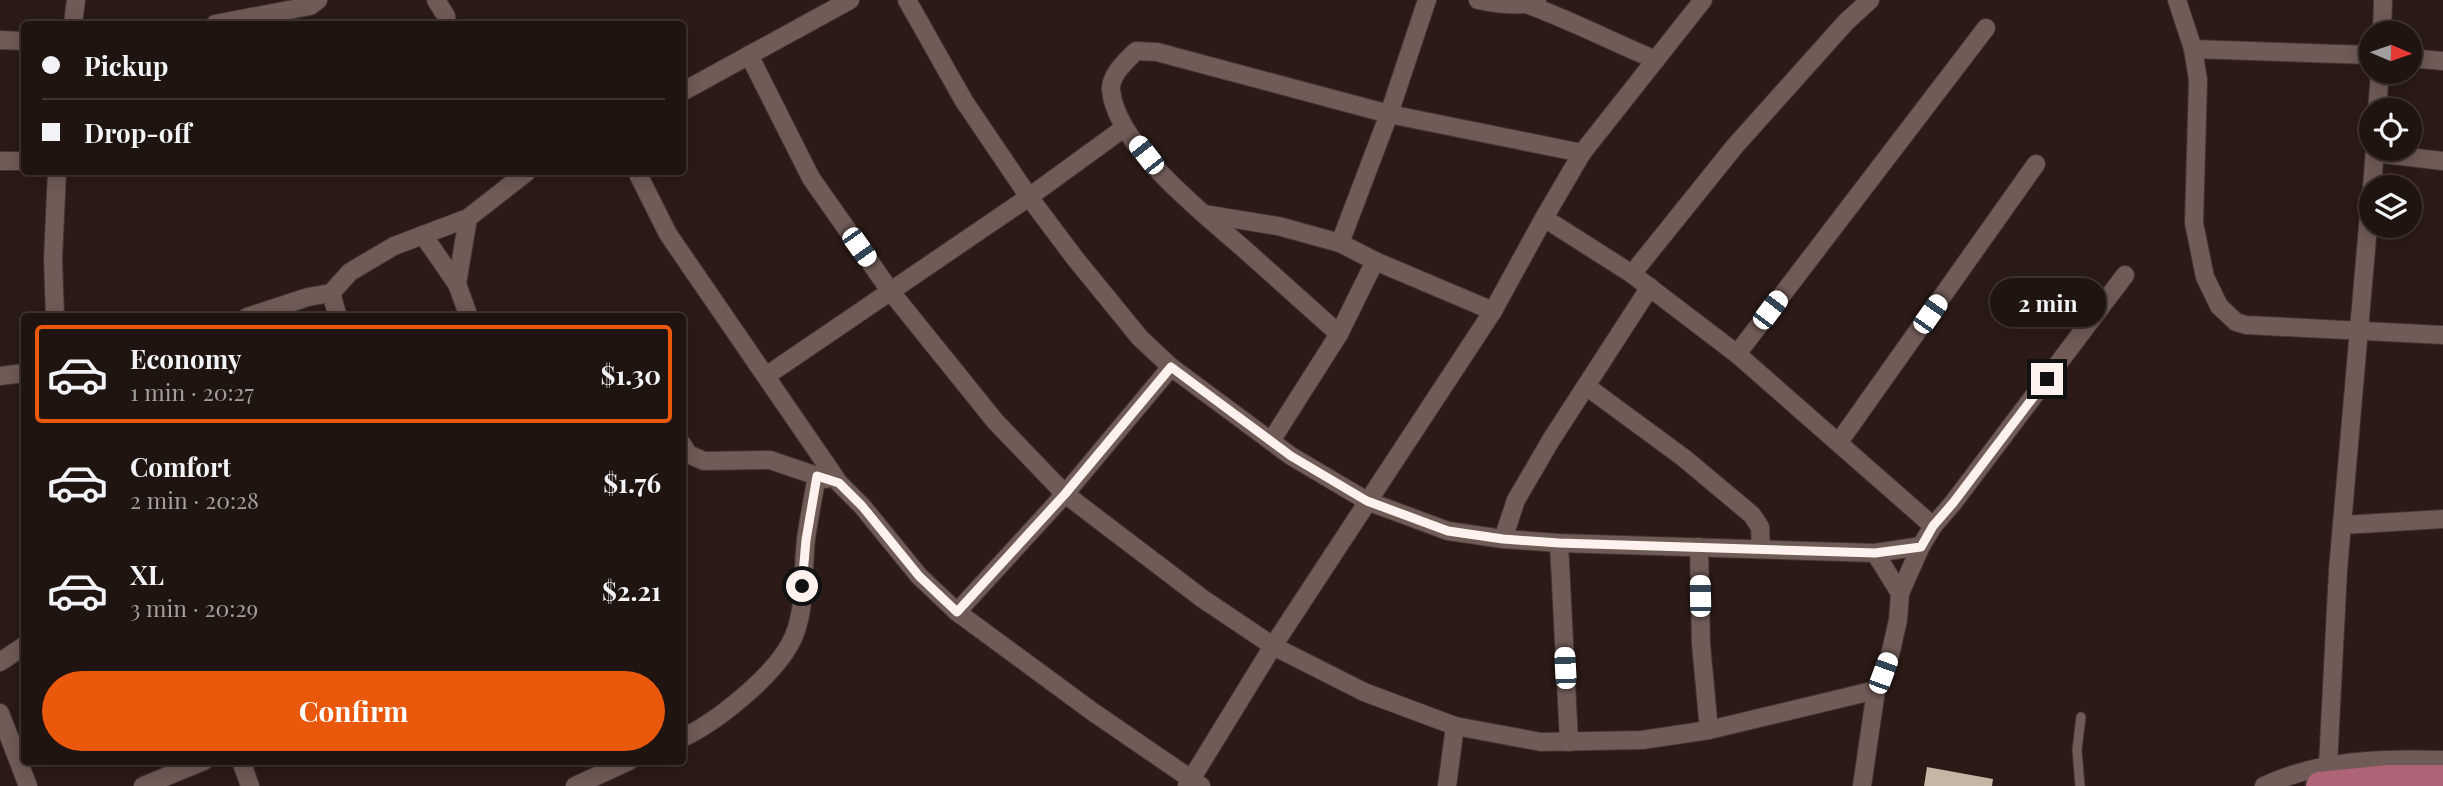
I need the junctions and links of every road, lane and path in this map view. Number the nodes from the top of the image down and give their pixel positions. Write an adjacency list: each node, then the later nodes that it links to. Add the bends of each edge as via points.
1 (76, 0): 14 (street)
2 (436, 0): 17 (street)
3 (850, 0): 23 (street)
4 (907, 0): 40 (street, via 964,101)
5 (1427, 0): 29 (street)
6 (1478, 0): 13 (street)
7 (1547, 0): 13 (street)
8 (1703, 0): 26 (street)
9 (1870, 0): 48 (street, via 1735,146)
10 (2177, 0): 22 (street)
11 (2383, 0): 18 (street)
12 (313, 2): 15 (street); 16 (street)
13 (1528, 2): 26 (street)
14 (73, 21)
15 (228, 21)
16 (312, 21)
17 (447, 21)
18 (2382, 21)
19 (1986, 28): 62 (street)
20 (0, 40): 21 (street)
21 (21, 41)
22 (2193, 49): 24 (street); 59 (street, via 2198,80 2194,223 2205,278 2219,306 2246,325)
23 (749, 55): 28 (street); 52 (street, via 811,178)
24 (2359, 55)
25 (2422, 59): 27 (street)
26 (1656, 60): 31 (street)
27 (2443, 61)
28 (686, 90)
29 (1388, 114): 30 (street, via 1157,52 1136,51 1120,66 1110,87); 31 (street); 46 (street)
30 (1124, 128): 40 (street); 41 (street, via 1175,190)
31 (1582, 153): 43 (street)
32 (2422, 158): 35 (street)
33 (0, 160): 34 (street)
34 (21, 161)
35 (2443, 161)
36 (2036, 164): 69 (street)
37 (57, 175): 55 (street)
38 (522, 175): 42 (street)
39 (638, 175): 66 (street, via 668,234)
40 (1029, 197): 52 (street); 63 (street, via 1140,338)
41 (1204, 214): 46 (street, via 1278,226); 60 (street)
42 (468, 218): 44 (street); 50 (street)
43 (1544, 218): 48 (street); 54 (street)
44 (423, 234): 50 (street); 53 (street, via 349,272)
45 (2367, 238): 59 (street)
46 (1340, 243): 47 (street)
47 (1375, 261): 54 (street); 60 (street)
48 (1632, 274): 51 (street)
49 (2125, 275): 77 (street)
50 (457, 284): 58 (street)
51 (1650, 287): 62 (street); 67 (street)
52 (891, 292): 66 (street); 73 (street, via 995,421)
53 (331, 293): 56 (street); 57 (street)
54 (1493, 311): 74 (street)
55 (55, 313)
56 (259, 313)
57 (337, 313)
58 (468, 313)
59 (2360, 329): 61 (street); 76 (street)
60 (1339, 334): 68 (street)
61 (2443, 335)
62 (1737, 354): 69 (street)
63 (1171, 367): 68 (street); 73 (street)
64 (21, 373): 65 (street)
65 (0, 376)
66 (766, 376): 72 (street)
67 (1586, 386): 78 (street, via 1516,500); 82 (street, via 1684,457 1752,515 1760,527)
68 (1271, 441): 74 (street)
69 (1839, 442): 77 (street)
70 (686, 451): 71 (street, via 704,461 770,460)
71 (817, 476): 72 (street); 94 (street, via 801,609 791,643 738,701)
72 (839, 483): 85 (street, via 919,576)
73 (1065, 494): 85 (street); 86 (street)
74 (1367, 501): 78 (street, via 1448,531); 86 (street)
75 (2443, 519): 76 (street)
76 (2343, 525): 100 (street)
77 (1933, 526): 81 (street)
78 (1503, 539): 79 (street)
79 (1559, 543): 80 (street); 95 (street)
80 (1699, 547): 82 (street); 93 (street)
81 (1921, 547): 83 (street); 84 (street)
82 (1761, 549): 83 (street)
83 (1875, 553): 84 (street)
84 (1900, 593): 89 (street, via 1898,620)
85 (957, 612): 102 (street)
86 (1273, 646): 92 (street, via 1364,692); 102 (street)
87 (21, 648): 88 (street)
88 (0, 662)
89 (1876, 690): 93 (street); 108 (street)
90 (0, 713): 103 (street)
91 (2081, 717): 109 (lane, via 2077,750)
92 (1455, 726): 95 (street); 107 (street)
93 (1709, 730): 95 (street, via 1642,740)
94 (686, 735)
95 (1569, 743)
96 (2443, 760): 100 (street)
97 (194, 765): 104 (street)
98 (242, 765): 105 (street)
99 (620, 765): 106 (street)
100 (2324, 775): 101 (main road); 110 (street, via 2302,771)
101 (2443, 779)
102 (1192, 784)
103 (28, 786)
104 (143, 786)
105 (250, 786)
106 (575, 786)
107 (1447, 786)
108 (1861, 786)
109 (2080, 786)
110 (2263, 786)

